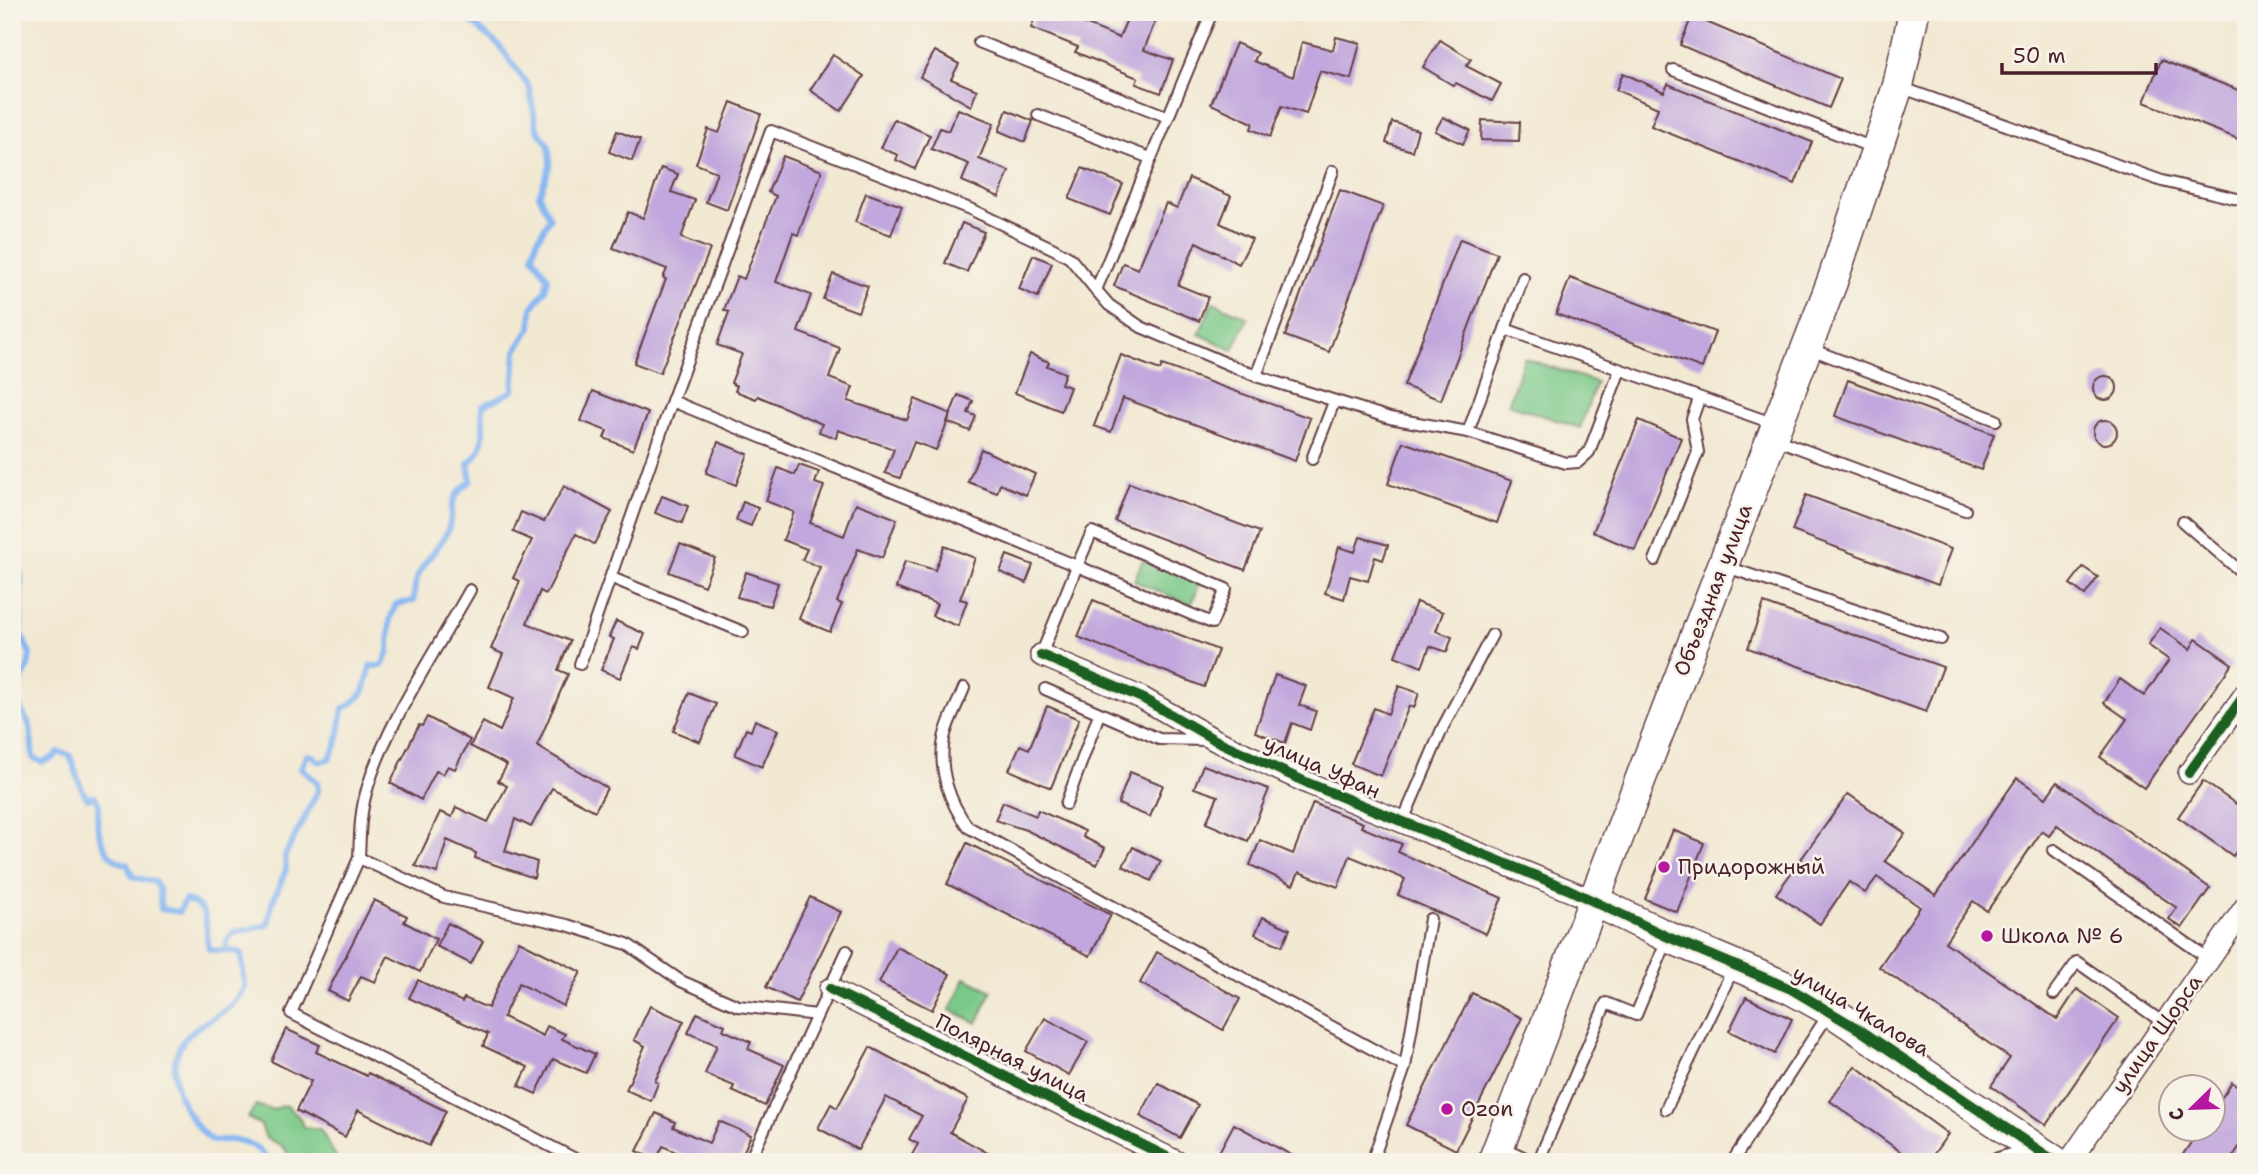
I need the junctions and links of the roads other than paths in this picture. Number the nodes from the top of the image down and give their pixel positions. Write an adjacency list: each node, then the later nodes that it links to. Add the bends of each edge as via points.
1 (1212, 12): 7 (lane)
2 (1914, 12): 5 (main road, Объездная улица)
3 (979, 42): 7 (lane)
4 (1673, 70): 8 (lane)
5 (1898, 86): 8 (main road, Объездная улица); 11 (lane, via 2162,181)
6 (1038, 115): 9 (lane)
7 (1168, 117): 9 (lane)
8 (1877, 149): 15 (main road, Объездная улица)
9 (1150, 158): 13 (lane)
10 (1333, 171): 17 (lane)
11 (2246, 201)
12 (1523, 278): 14 (lane)
13 (1096, 290): 17 (lane, via 1141,327); 19 (lane, via 1070,258 1054,248 970,209 771,131)
14 (1505, 329): 16 (lane); 22 (lane)
15 (1808, 348): 21 (lane); 23 (main road, Объездная улица)
16 (1620, 370): 18 (lane); 22 (lane, via 1589,452 1577,462 1566,463)
17 (1256, 376): 20 (lane)
18 (1699, 399): 23 (lane); 27 (lane, via 1692,419 1698,452)
19 (672, 401): 29 (lane); 31 (lane)
20 (1334, 402): 22 (lane); 24 (lane)
21 (1996, 420)
22 (1468, 432)
23 (1775, 432): 25 (lane); 28 (main road, Объездная улица)
24 (1312, 459)
25 (1965, 510)
26 (2183, 522): 30 (lane)
27 (1655, 560)
28 (1721, 565): 35 (lane); 48 (main road, Объездная улица)
29 (1077, 566): 29 (lane, via 1212,623 1226,589 1091,532); 36 (lane)
30 (2246, 576)
31 (612, 578): 33 (lane); 37 (lane)
32 (470, 590): 47 (lane, via 374,769 361,816)
33 (743, 632)
34 (1492, 635): 45 (lane, via 1443,727)
35 (1941, 639)
36 (1041, 655): 42 (street, улица Уфан, via 1142,698)
37 (580, 664)
38 (964, 688): 60 (lane, via 944,738 943,761 955,811 968,827)
39 (1045, 689): 41 (lane)
40 (2246, 693): 43 (street)
41 (1099, 715): 42 (lane, via 1159,739); 44 (lane)
42 (1214, 740): 45 (street, улица Уфан)
43 (2189, 773)
44 (1066, 804)
45 (1402, 823): 48 (street, улица Уфан)
46 (2054, 850): 53 (lane)
47 (359, 858): 58 (lane, via 444,897 627,944 681,981 738,1006); 64 (lane, via 291,1013)
48 (1595, 901): 51 (main road, улица Чкалова); 63 (main road, Объездная улица)
49 (2246, 906): 53 (street, улица Щорса)
50 (1430, 919): 60 (lane)
51 (1668, 937): 54 (main road, улица Чкалова); 68 (lane, via 1636,1015 1606,1003)
52 (847, 951): 55 (lane)
53 (2209, 959): 59 (street, улица Щорса)
54 (1735, 965): 57 (main road, улица Чкалова); 61 (lane)
55 (830, 989): 58 (lane); 66 (street, Полярная улица)
56 (2054, 994): 59 (lane, via 2077,962)
57 (1831, 1011): 62 (main road, улица Чкалова); 69 (lane)
58 (817, 1015): 65 (lane)
59 (2165, 1024): 72 (street, улица Щорса)
60 (1405, 1067): 67 (lane)
61 (1666, 1109)
62 (2025, 1139): 70 (lane, via 2014,1153); 71 (main road, улица Чкалова)
63 (1496, 1154): 68 (lane)
64 (582, 1162)
65 (750, 1162)
66 (1177, 1162)
67 (1372, 1162)
68 (1536, 1162)
69 (1732, 1162)
70 (1986, 1162)
71 (2056, 1162)
72 (2069, 1162)

